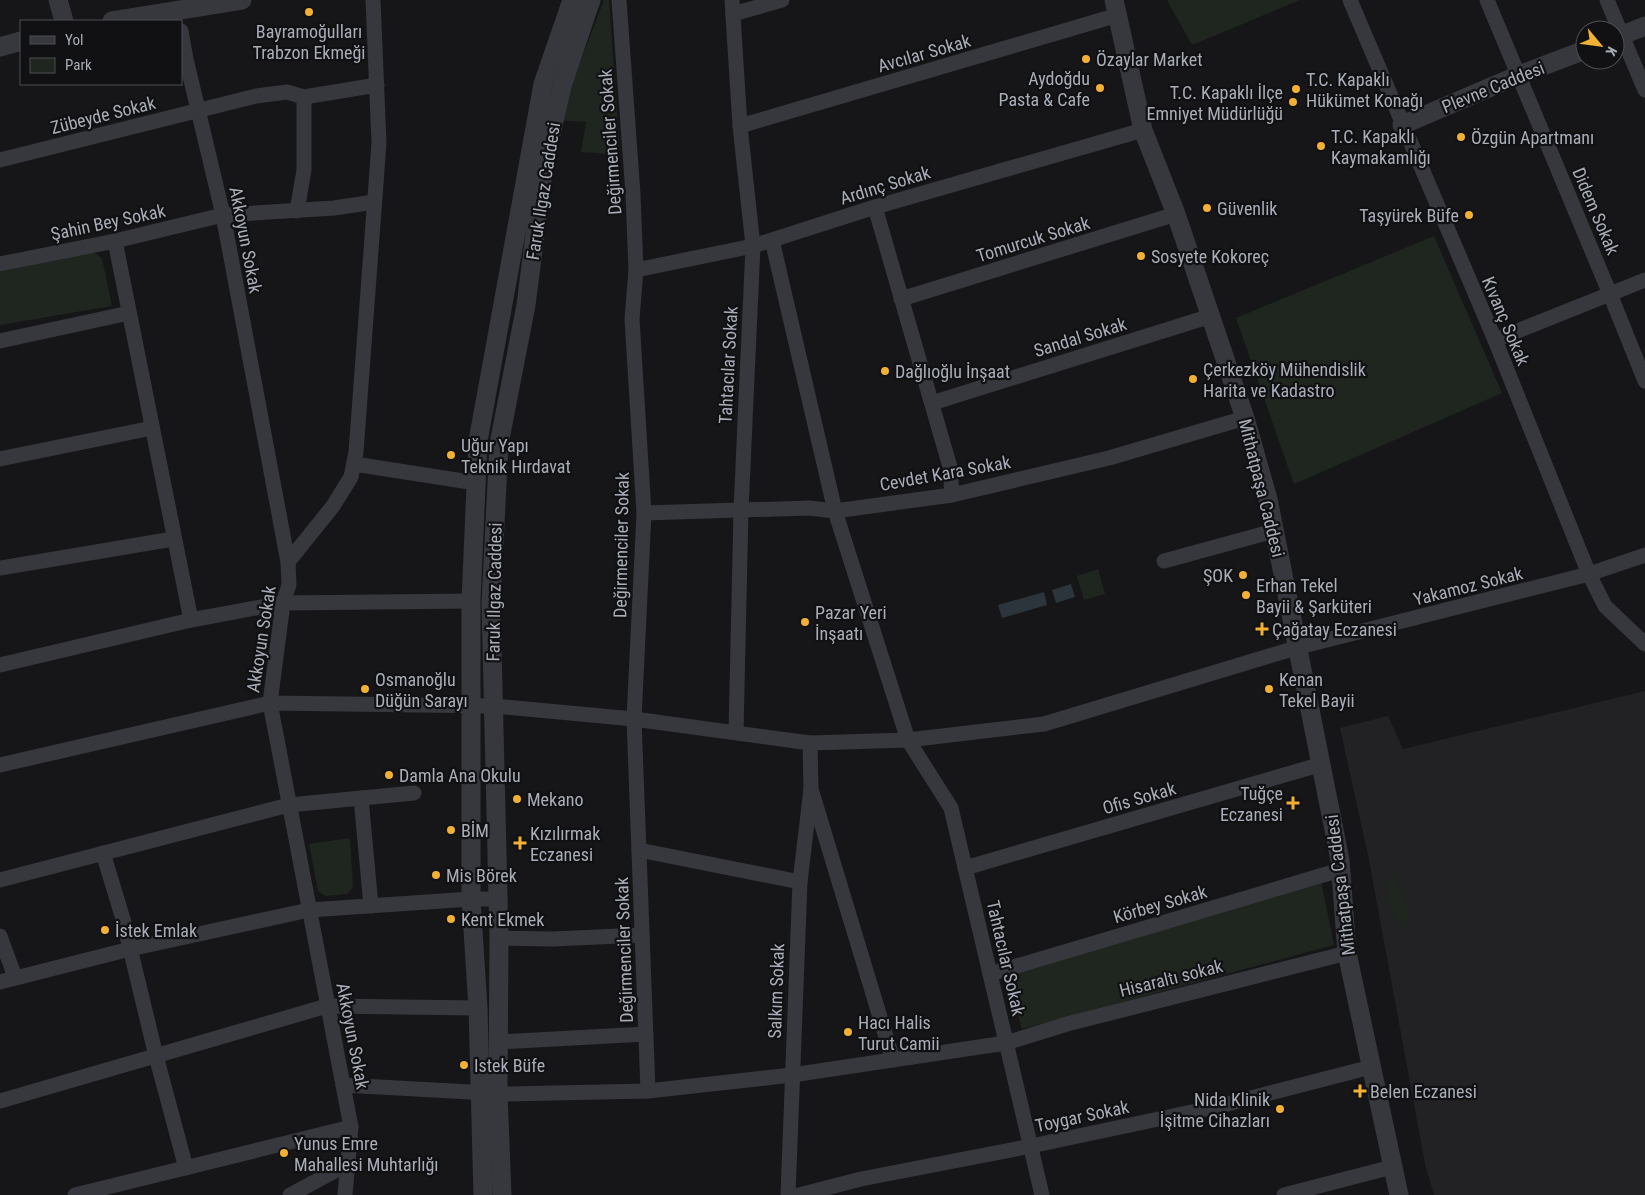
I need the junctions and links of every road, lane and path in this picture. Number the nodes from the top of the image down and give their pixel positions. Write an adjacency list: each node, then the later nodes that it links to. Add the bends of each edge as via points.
1 (58, 0): 14 (street)
2 (242, 0): 13 (street)
3 (374, 0): 25 (street)
4 (572, 0): 56 (street, Faruk Ilgaz Caddesi, via 543,84 478,442)
5 (591, 0): 76 (street, Faruk Ilgaz Caddesi, via 562,86 544,164 526,305 499,444 491,603)
6 (619, 0): 42 (street, Değirmenciler Sokak)
7 (782, 0): 11 (street)
8 (1350, 0): 29 (street, Kıvanç Sokak)
9 (1487, 0): 24 (street, Didem Sokak)
10 (1608, 0): 16 (street)
11 (732, 7): 30 (street, Tahtacılar Sokak)
12 (1116, 8): 30 (street, Avcılar Sokak); 31 (street, Mithatpaşa Caddesi)
13 (179, 16): 15 (street)
14 (64, 20)
15 (125, 20)
16 (1614, 20)
17 (1645, 26): 18 (street)
18 (1625, 34)
19 (182, 36): 28 (street, Akkoyun Sokak)
20 (20, 41): 21 (street)
21 (0, 47)
22 (1625, 49): 26 (street)
23 (1575, 54): 24 (street, Plevne Caddesi)
24 (1519, 75): 29 (street, Plevne Caddesi); 44 (street, Didem Sokak)
25 (377, 85): 27 (street, Zübeyde Sokak); 33 (street)
26 (1645, 90)
27 (304, 97): 28 (street, Zübeyde Sokak, via 287,92); 35 (street, via 304,170)
28 (198, 110): 32 (street, Zübeyde Sokak); 37 (street, Akkoyun Sokak)
29 (1402, 125): 48 (street, Kıvanç Sokak)
30 (740, 126): 40 (street, Tahtacılar Sokak)
31 (1144, 130): 34 (street, Ardınç Sokak); 36 (street, Mithatpaşa Caddesi)
32 (0, 160)
33 (374, 202): 35 (street, Şahin Bey Sokak); 55 (street)
34 (874, 207): 38 (street, Ardınç Sokak); 45 (street)
35 (297, 211): 37 (street, Şahin Bey Sokak)
36 (1176, 214): 45 (street, Tomurcuk Sokak); 47 (street, Mithatpaşa Caddesi)
37 (223, 215): 39 (street, Şahin Bey Sokak); 65 (street, Akkoyun Sokak)
38 (772, 240): 40 (street, Ardınç Sokak); 59 (street, Tahtacılar Sokak)
39 (115, 241): 41 (street, Şahin Bey Sokak); 46 (street)
40 (753, 246): 42 (street, Ardınç Sokak); 58 (street, Tahtacılar Sokak)
41 (0, 264)
42 (636, 270): 60 (street, Değirmenciler Sokak, via 632,319)
43 (1645, 280): 44 (street)
44 (1610, 294): 48 (street); 50 (street, Didem Sokak)
45 (901, 299): 51 (street)
46 (129, 313): 49 (street); 53 (street)
47 (1211, 316): 51 (street, Sandal Sokak); 52 (street, Mithatpaşa Caddesi)
48 (1495, 340): 67 (street, Kıvanç Sokak)
49 (0, 341)
50 (1645, 381)
51 (932, 403): 57 (street, via 950,467)
52 (1245, 418): 57 (street, Cevdet Kara Sokak, via 1109,458); 61 (street, Mithatpaşa Caddesi)
53 (152, 428): 54 (street); 62 (street)
54 (0, 459)
55 (354, 464): 56 (street); 65 (street, via 352,477 333,506)
56 (476, 483): 68 (street, Faruk Ilgaz Caddesi)
57 (952, 495): 59 (street, Cevdet Kara Sokak)
58 (741, 510): 59 (street, Cevdet Kara Sokak, via 809,508); 60 (street, Cevdet Kara Sokak); 78 (street, Tahtacılar Sokak)
59 (835, 511): 79 (street, Tahtacılar Sokak)
60 (644, 513): 77 (street, Değirmenciler Sokak)
61 (1274, 531): 64 (street); 72 (street, Mithatpaşa Caddesi)
62 (173, 539): 66 (street); 70 (street)
63 (1645, 555): 67 (street, Yakamoz Sokak)
64 (1164, 561)
65 (288, 562): 69 (street, Akkoyun Sokak, via 289,585)
66 (0, 568)
67 (1589, 574): 71 (street, Kıvanç Sokak, via 1605,606); 72 (street, Yakamoz Sokak)
68 (471, 601): 69 (street); 75 (street, Faruk Ilgaz Caddesi)
69 (283, 603): 70 (street); 74 (street, Akkoyun Sokak)
70 (190, 620): 73 (street)
71 (1645, 644)
72 (1299, 647): 79 (street, Yakamoz Sokak, via 1044,724); 81 (street, Mithatpaşa Caddesi)
73 (0, 665)
74 (270, 703): 75 (street, Yakamoz Sokak); 82 (street, Yakamoz Sokak); 86 (street, Akkoyun Sokak)
75 (470, 706): 76 (street, Yakamoz Sokak); 93 (street, Faruk Ilgaz Caddesi)
76 (494, 706): 77 (street, Yakamoz Sokak); 94 (street, Faruk Ilgaz Caddesi)
77 (634, 719): 78 (street, Yakamoz Sokak); 87 (street, Değirmenciler Sokak)
78 (736, 732): 80 (street, Yakamoz Sokak)
79 (908, 740): 80 (street, Yakamoz Sokak); 89 (street, Tahtacılar Sokak, via 951,808)
80 (810, 742): 83 (street)
81 (1322, 764): 89 (street, Ofis Sokak); 90 (street, Mithatpaşa Caddesi)
82 (0, 765)
83 (811, 789): 92 (street, Salkım Sokak); 111 (street)
84 (414, 793): 85 (street)
85 (361, 798): 86 (street); 95 (street)
86 (289, 805): 88 (street); 96 (street, Akkoyun Sokak)
87 (639, 850): 92 (street); 97 (street, Değirmenciler Sokak)
88 (103, 853): 91 (street); 100 (street)
89 (965, 868): 102 (street, Tahtacılar Sokak)
90 (1340, 870): 101 (street, Mithatpaşa Caddesi); 102 (street, Körbey Sokak)
91 (0, 880)
92 (800, 882): 113 (street, Salkım Sokak)
93 (471, 899): 94 (street); 95 (street); 106 (street, Faruk Ilgaz Caddesi)
94 (498, 899): 99 (street, Faruk Ilgaz Caddesi)
95 (371, 906): 96 (street)
96 (309, 910): 100 (street); 105 (street, Akkoyun Sokak)
97 (642, 935): 99 (street); 107 (street, Değirmenciler Sokak)
98 (0, 936): 103 (street)
99 (499, 938): 108 (street, Faruk Ilgaz Caddesi)
100 (130, 949): 103 (street); 110 (street)
101 (1347, 953): 109 (street, Hisaraltı sokak, via 1067,1024); 112 (street, Mithatpaşa Caddesi)
102 (990, 974): 109 (street, Tahtacılar Sokak)
103 (15, 978): 104 (street)
104 (0, 982)
105 (328, 1006): 106 (street); 110 (street); 114 (street, Akkoyun Sokak)
106 (478, 1008): 116 (street, Faruk Ilgaz Caddesi)
107 (646, 1034): 108 (street); 115 (street, Değirmenciler Sokak)
108 (498, 1042): 116 (street, Faruk Ilgaz Caddesi)
109 (1006, 1043): 111 (street, Hisaraltı sokak); 119 (street, Tahtacılar Sokak)
110 (156, 1056): 117 (street); 122 (street)
111 (893, 1060): 113 (street, Hisaraltı sokak)
112 (1370, 1067): 119 (street, Toygar Sokak, via 1220,1106); 121 (street, Mithatpaşa Caddesi)
113 (792, 1074): 115 (street, Hisaraltı sokak); 129 (street, Salkım Sokak)
114 (343, 1085): 116 (street, Hisaraltı sokak); 118 (street, Akkoyun Sokak)
115 (648, 1090): 116 (street, Hisaraltı sokak)
116 (489, 1094): 127 (street, Faruk Ilgaz Caddesi); 128 (street, Faruk Ilgaz Caddesi)
117 (0, 1101)
118 (351, 1127): 120 (street, Akkoyun Sokak); 122 (street)
119 (1031, 1146): 130 (street, Toygar Sokak, via 861,1179); 131 (street, Tahtacılar Sokak)
120 (348, 1164): 125 (street); 126 (street, Akkoyun Sokak)
121 (1392, 1167): 132 (street); 133 (street, Mithatpaşa Caddesi)
122 (186, 1168): 123 (street)
123 (104, 1192): 124 (street)
124 (75, 1195)
125 (290, 1195)
126 (345, 1195)
127 (483, 1195)
128 (502, 1195)
129 (788, 1195)
130 (799, 1195)
131 (1042, 1195)
132 (1285, 1195)
133 (1399, 1195)

